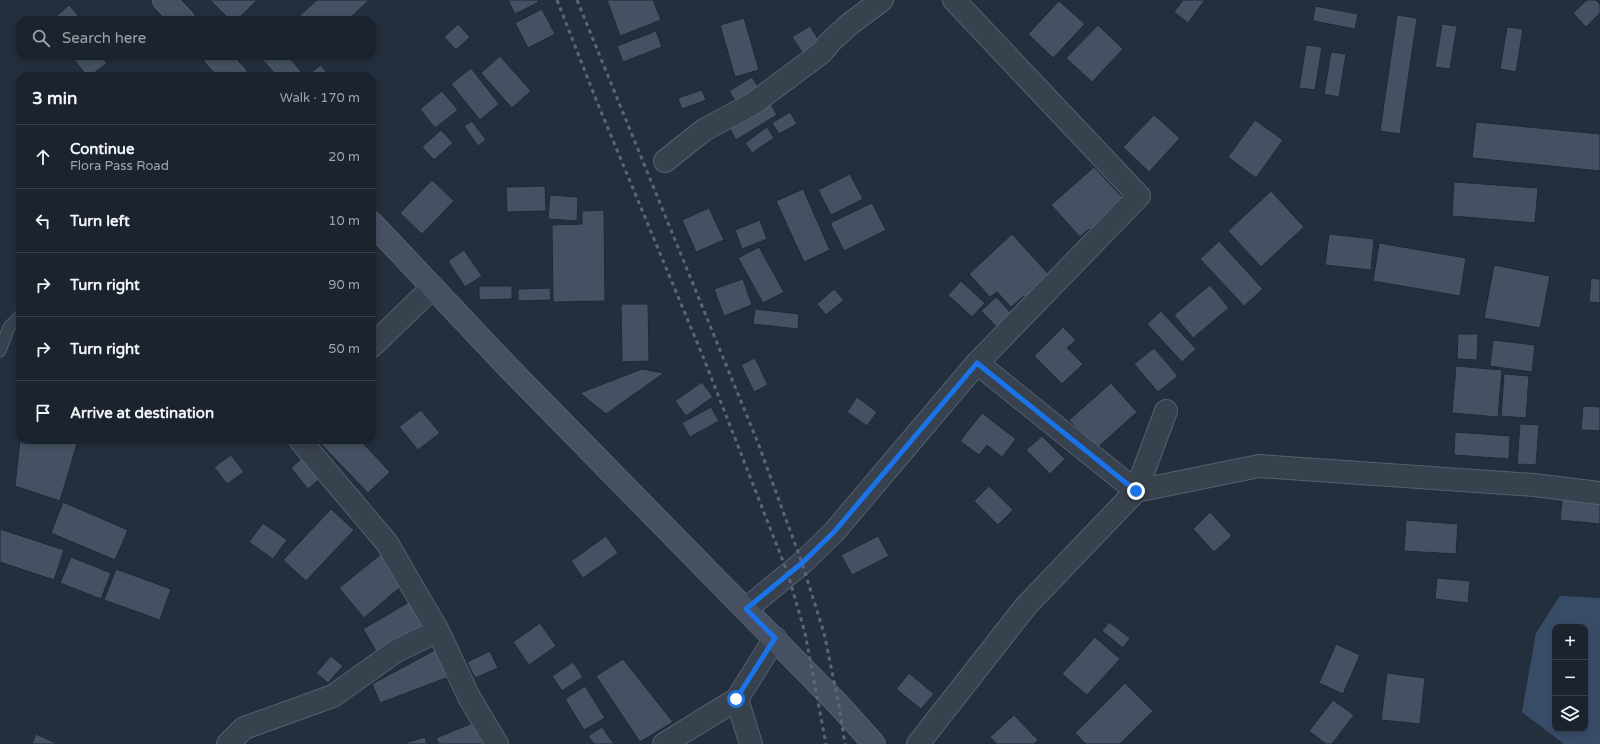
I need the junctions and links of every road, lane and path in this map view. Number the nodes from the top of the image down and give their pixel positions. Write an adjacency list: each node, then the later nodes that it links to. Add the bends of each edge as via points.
1 (164, 0): 4 (main road)
2 (882, 0): 7 (street, via 831,41 821,53 754,103 704,130)
3 (954, 0): 13 (street, via 1139,196)
4 (178, 16)
5 (220, 60): 6 (main road)
6 (231, 72)
7 (665, 161)
8 (376, 232): 9 (main road)
9 (433, 287): 11 (street); 18 (main road, via 506,365)
10 (16, 320): 12 (lane, via 9,328)
11 (376, 342)
12 (0, 351)
13 (977, 363): 16 (street); 18 (street, via 834,532 802,563)
14 (1166, 411): 16 (street)
15 (303, 444): 19 (street, via 387,543)
16 (1136, 491): 17 (street, via 1259,466 1534,485); 27 (street, via 1026,606)
17 (1600, 493)
18 (746, 609): 20 (main road)
19 (438, 631): 22 (street, via 396,651 333,696 244,728); 23 (street, via 469,697)
20 (775, 638): 21 (street); 26 (main road)
21 (736, 699): 24 (street); 25 (street)
22 (228, 744)
23 (497, 744)
24 (664, 744)
25 (750, 744)
26 (874, 744)
27 (918, 744)

